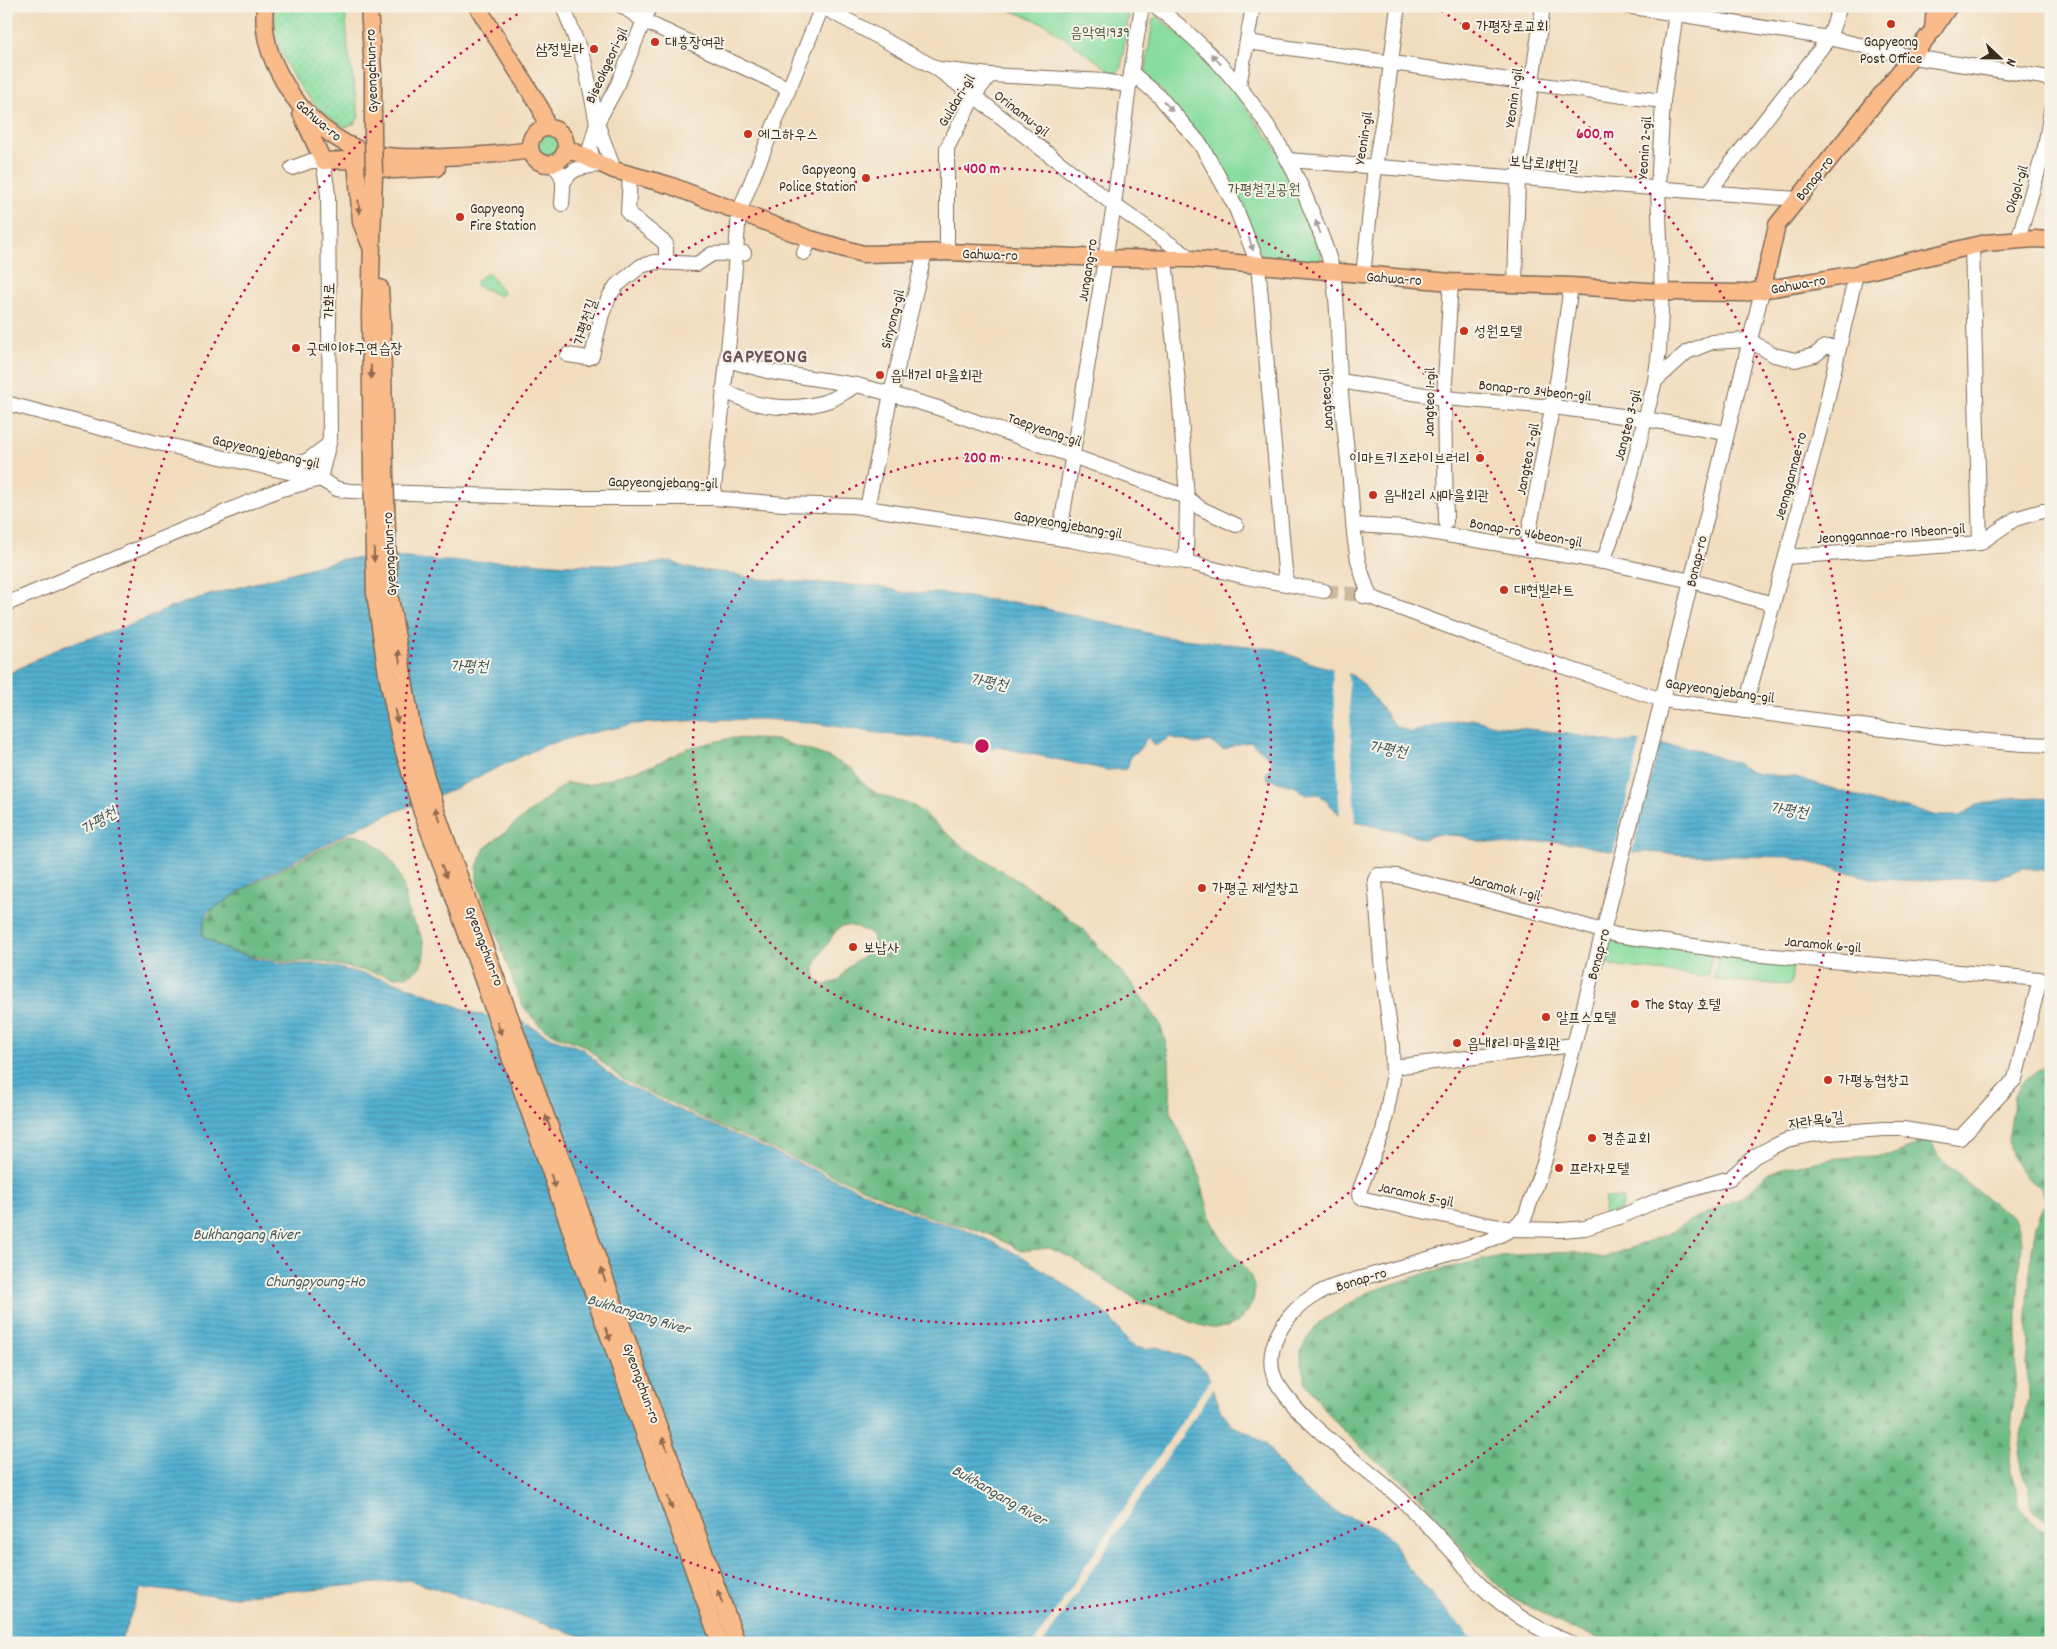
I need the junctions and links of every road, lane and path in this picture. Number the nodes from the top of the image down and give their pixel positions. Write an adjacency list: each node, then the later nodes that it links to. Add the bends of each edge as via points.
1 (265, 6): 33 (main road, Gahwa-ro, via 264,29 270,56)
2 (369, 6): 58 (main road, Gyeongchun-ro, bridge)
3 (477, 6): 37 (main road, via 541,110)
4 (563, 6): 36 (street, Biseokgeori-gil, via 586,64)
5 (622, 6): 19 (street)
6 (650, 6): 19 (street)
7 (1142, 6): 27 (street, Jungang-ro)
8 (1154, 6): 30 (street, Jangteo-gil, one-way to 8, via 1204,47)
9 (1253, 6): 22 (street)
10 (1398, 6): 24 (street, Yeonin-gil)
11 (1543, 6): 29 (street, Yeonin 1-gil)
12 (1626, 6): 18 (street)
13 (1840, 6): 21 (street)
14 (1934, 6): 15 (main road); 20 (main road)
15 (1943, 6)
16 (1949, 6): 20 (main road, Bonap-ro)
17 (822, 7): 25 (street, Orinamu-gil); 31 (street, Orinamu-gil)
18 (1677, 10): 21 (street); 34 (street, Yeonin 2-gil)
19 (644, 21): 31 (street); 36 (street, Biseokgeori-gil, via 618,84)
20 (1933, 30): 23 (main road, Bonap-ro)
21 (1829, 38): 23 (street); 53 (street)
22 (1247, 42): 24 (street); 30 (street)
23 (1912, 57): 28 (street); 54 (main road, Bonap-ro)
24 (1391, 61): 29 (street); 47 (street, Yeonin-gil)
25 (936, 68): 26 (street); 32 (street, Orinamu-gil)
26 (990, 75): 27 (street, Guldari-gil); 32 (street, Guldari-gil)
27 (1131, 80): 56 (street, Jungang-ro); 70 (street, one-way to 70, via 1159,96 1201,144 1236,206)
28 (2051, 80)
29 (1531, 85): 34 (street); 50 (street, Yeonin 1-gil)
30 (1239, 86): 43 (street, Jangteo-gil, via 1279,141)
31 (788, 88): 57 (street)
32 (974, 96): 56 (street, Orinamu-gil); 64 (street, Guldari-gil, via 947,148)
33 (295, 101): 42 (main road, Gahwa-ro, via 324,128 362,151 388,157); 44 (main road)
34 (1663, 101): 52 (street, Yeonin 2-gil)
35 (2051, 111): 39 (street, Okgol-gil)
36 (597, 123): 38 (street); 46 (street, Biseokgeori-gil)
37 (547, 128): 40 (main road, via 534,135); 41 (main road, via 557,131)
38 (591, 144): 41 (street); 46 (street, via 591,153)
39 (2048, 148): 59 (street, Okgol-gil)
40 (530, 150): 41 (main road, via 537,161); 42 (main road, Gahwa-ro)
41 (560, 154): 46 (main road); 51 (street)
42 (453, 157): 45 (main road, via 437,168 393,170)
43 (1288, 160): 47 (street, 보납로18번길); 71 (street, Jangteo-gil, one-way to 43, via 1306,195)
44 (323, 161): 45 (main road); 48 (street, via 311,161); 93 (street, 가화로, via 328,194)
45 (356, 162): 62 (main road, one-way to 62, via 361,222)
46 (606, 167): 49 (main road, Gahwa-ro); 51 (street, via 574,169)
47 (1375, 167): 50 (street, 보납로18번길); 73 (street, Yeonin-gil)
48 (292, 168)
49 (630, 175): 57 (main road, Gahwa-ro, via 669,185); 69 (street, via 628,213 666,244)
50 (1518, 176): 52 (street, 보납로18번길); 75 (street, Yeonin 1-gil)
51 (564, 182): 55 (street)
52 (1658, 188): 53 (street, 보납로18번길); 78 (street, Yeonin 2-gil)
53 (1708, 193): 54 (street, 보납로18번길)
54 (1797, 199): 77 (main road, Bonap-ro, via 1777,225)
55 (562, 204)
56 (1114, 205): 66 (street, Jungang-ro); 67 (street, Orinamu-gil)
57 (739, 212): 63 (main road, Gahwa-ro, via 807,246 864,254); 65 (street)
58 (374, 218): 62 (main road, Gyeongchun-ro); 96 (main road, Gyeongchun-ro, via 382,319)
59 (2018, 240): 60 (main road, Gahwa-ro); 61 (main road, Gahwa-ro)
60 (2051, 240)
61 (1972, 246): 72 (main road, Gahwa-ro); 107 (street)
62 (373, 250): 96 (main road, Gyeongchun-ro, one-way to 96, via 370,314)
63 (926, 252): 64 (main road, Gahwa-ro); 87 (street, Sinyong-gil)
64 (947, 252): 66 (main road, Gahwa-ro)
65 (740, 253): 69 (street, 가평천길, via 712,254 697,264); 82 (street)
66 (1105, 258): 68 (main road, Gahwa-ro); 94 (street, Jungang-ro)
67 (1192, 259): 68 (main road, Gahwa-ro); 70 (main road, Gahwa-ro)
68 (1166, 260): 99 (street)
69 (666, 262): 81 (street, 가평천길, via 648,263 616,286 604,306 590,358)
70 (1258, 264): 71 (main road, Gahwa-ro); 113 (street)
71 (1333, 273): 73 (main road, Gahwa-ro); 83 (street, Jangteo-gil)
72 (1856, 274): 77 (main road, Gahwa-ro); 80 (street, Jeonggannae-ro)
73 (1364, 275): 74 (main road, Gahwa-ro)
74 (1451, 282): 75 (main road, Gahwa-ro); 88 (street, Jangteo 1-gil)
75 (1515, 284): 76 (main road, Gahwa-ro)
76 (1571, 286): 78 (main road, Gahwa-ro); 90 (street, Jangteo 2-gil)
77 (1762, 290): 78 (main road, Gahwa-ro, via 1744,293); 79 (street, Bonap-ro)
78 (1662, 292): 84 (street, Jangteo 3-gil)
79 (1749, 340): 80 (street, via 1774,355 1795,360 1815,355 1825,347); 84 (street, via 1712,342 1695,348); 92 (street, Bonap-ro)
80 (1839, 347): 109 (street, Jeonggannae-ro)
81 (568, 355)
82 (727, 360): 85 (street, via 771,372); 86 (street)
83 (1340, 380): 88 (street, Bonap-ro 34beon-gil); 104 (street, Jangteo-gil)
84 (1655, 381): 91 (street, Jangteo 3-gil)
85 (857, 385): 86 (street, via 832,399 796,406 753,402); 87 (street)
86 (724, 389): 100 (street)
87 (891, 394): 94 (street, Taepyeong-gil); 101 (street, Sinyong-gil)
88 (1444, 398): 90 (street, Bonap-ro 34beon-gil); 103 (street, Jangteo 1-gil)
89 (6, 403): 95 (street, Gapyeongjebang-gil, via 154,442)
90 (1553, 407): 91 (street, Bonap-ro 34beon-gil); 108 (street, Jangteo 2-gil)
91 (1645, 419): 92 (street, Bonap-ro 34beon-gil); 111 (street, Jangteo 3-gil, via 1624,502)
92 (1726, 433): 112 (street, Bonap-ro)
93 (329, 441): 95 (street, via 308,460); 97 (street, 가화로)
94 (1073, 456): 99 (street, Taepyeong-gil); 106 (street, Jungang-ro)
95 (275, 469): 97 (street, Gapyeongjebang-gil); 98 (street, via 278,481)
96 (379, 471): 121 (main road, Gyeongchun-ro, bridge, via 375,593 400,738 422,812 460,896)
97 (320, 479): 98 (street); 100 (street, Gapyeongjebang-gil, via 350,490 560,498)
98 (271, 493): 115 (street)
99 (1187, 497): 105 (street, Taepyeong-gil, via 1200,508); 110 (street)
100 (713, 498): 101 (street, Gapyeongjebang-gil)
101 (867, 508): 106 (street, Gapyeongjebang-gil)
102 (2051, 511): 107 (street, Jeonggannae-ro 19beon-gil, via 2015,519)
103 (1446, 522)
104 (1354, 524): 108 (street, Bonap-ro 46beon-gil, via 1406,528); 117 (street, Gapyeongjebang-gil, via 1366,596)
105 (1236, 525)
106 (1059, 538): 110 (street, Gapyeongjebang-gil)
107 (1980, 543): 109 (street, Jeonggannae-ro 19beon-gil)
108 (1526, 548): 111 (street, Bonap-ro 46beon-gil)
109 (1786, 557): 116 (street, Jeonggannae-ro)
110 (1186, 562): 113 (street, Gapyeongjebang-gil)
111 (1603, 562): 112 (street, Bonap-ro 46beon-gil)
112 (1692, 581): 116 (street); 117 (street, Bonap-ro)
113 (1286, 582): 114 (street, Gapyeongjebang-gil)
114 (1324, 591)
115 (6, 604)
116 (1773, 604): 118 (street, Jeonggannae-ro)
117 (1662, 700): 118 (street, Gapyeongjebang-gil); 120 (street, Bonap-ro)
118 (1744, 711): 119 (street, Gapyeongjebang-gil, via 1952,738)
119 (2051, 745)
120 (1606, 926): 122 (street, Bonap-ro); 123 (street, Jaramok 1-gil, via 1548,915 1397,876 1380,875 1375,880); 124 (street, 자라목6길, via 1750,954 2040,979 2015,1079 1960,1138 1883,1128 1816,1134 1787,1140 1755,1156 1730,1178 1665,1197 1612,1220 1585,1228)
121 (490, 979): 125 (main road, Gyeongchun-ro, one-way to 125, via 586,1274); 126 (main road, Gyeongchun-ro, one-way to 121)
122 (1574, 1045): 123 (street); 124 (street, Bonap-ro, via 1533,1197 1525,1217)
123 (1393, 1067): 124 (street, Jaramok 5-gil, via 1392,1092 1383,1131 1360,1189 1361,1197)
124 (1512, 1229): 127 (street, Bonap-ro, via 1488,1241 1316,1294 1287,1318 1275,1342 1272,1364 1277,1384 1286,1396 1313,1424 1404,1502 1500,1604 1526,1622)
125 (720, 1643)
126 (736, 1643)
127 (1571, 1643)

